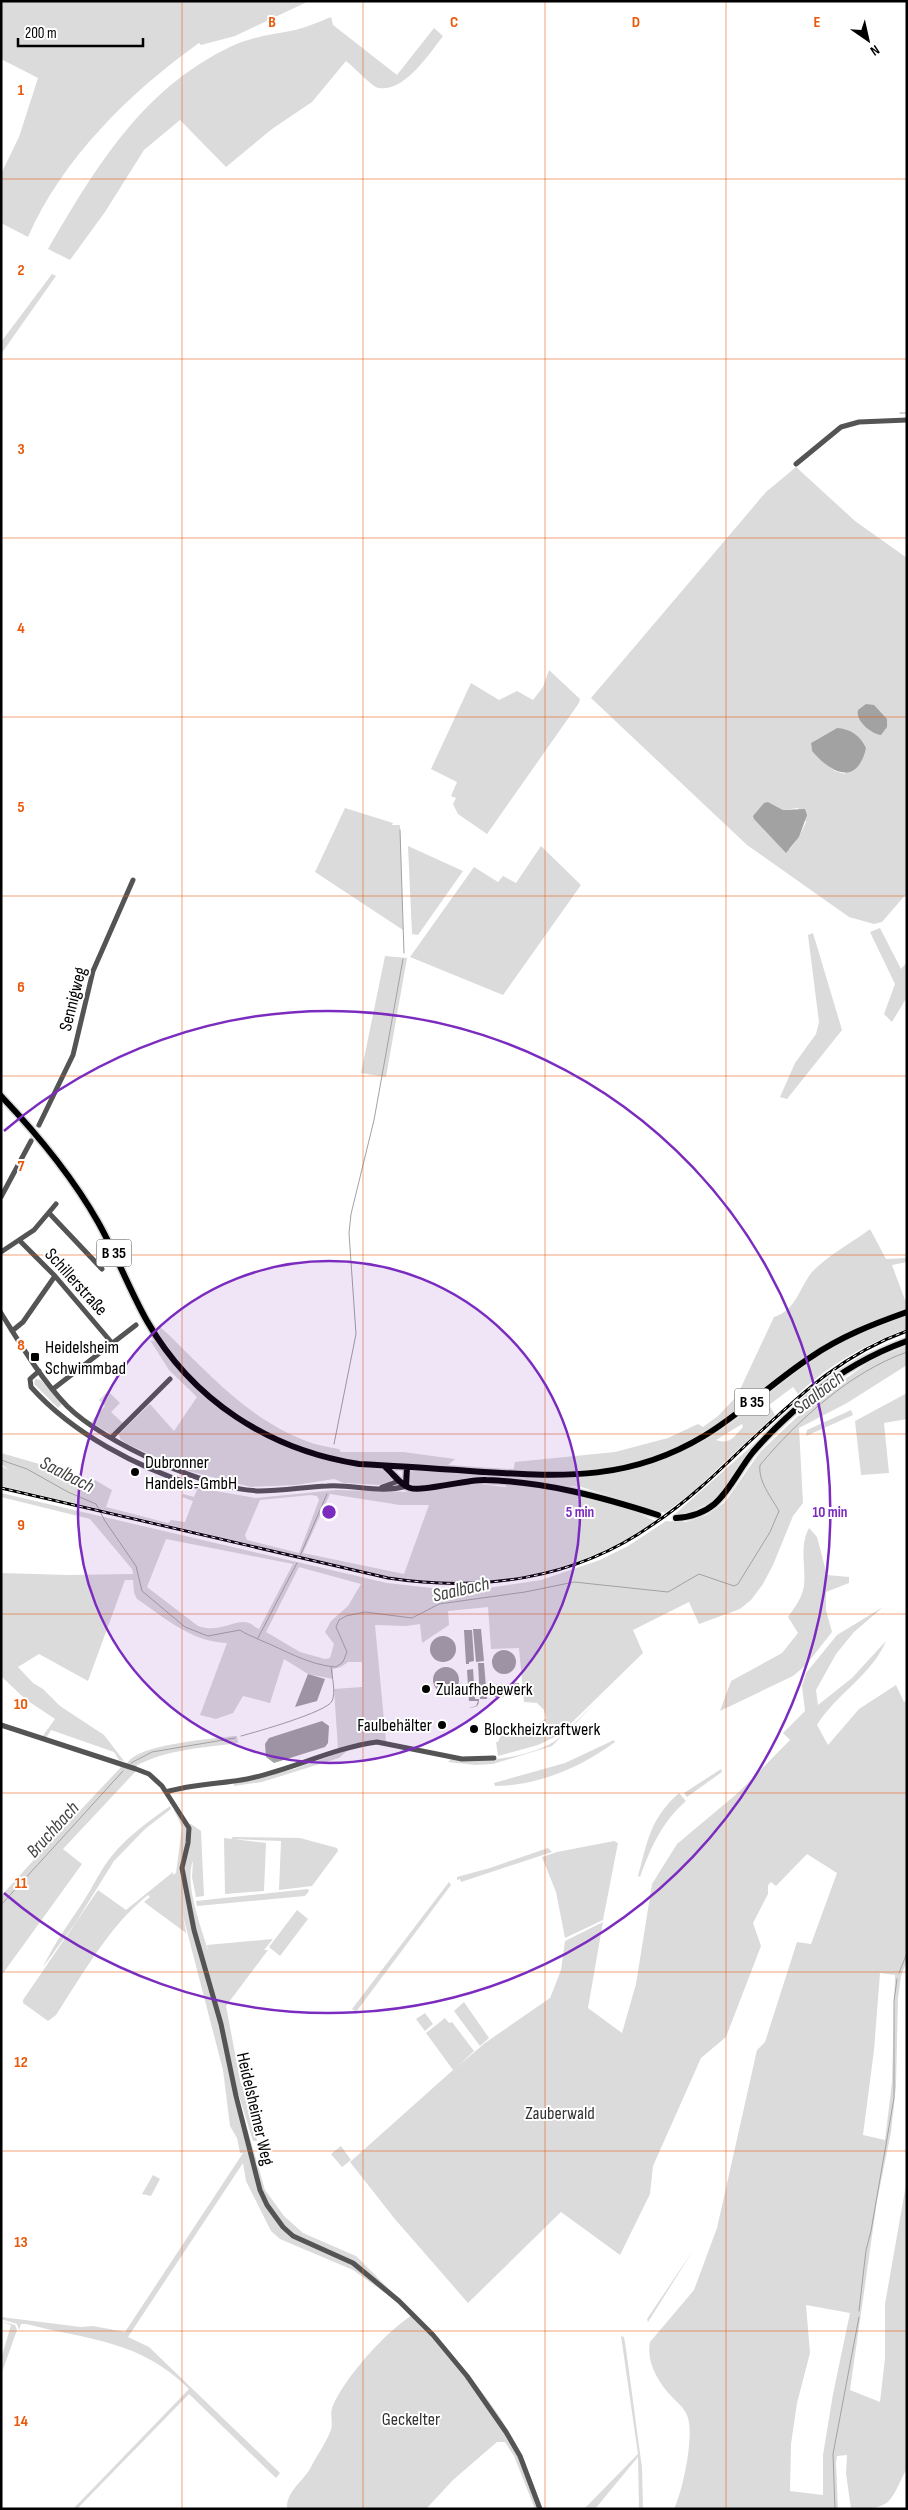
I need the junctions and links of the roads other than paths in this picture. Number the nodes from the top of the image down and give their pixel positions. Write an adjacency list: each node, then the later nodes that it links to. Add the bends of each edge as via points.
1 (907, 420): 2 (street, via 859,422 841,427)
2 (796, 464)
3 (133, 880): 5 (street, Sennigweg, via 92,971 73,1055)
4 (1, 1096): 24 (main road, B 35, via 81,1194 117,1257 146,1321 180,1369 199,1389 245,1424 293,1447 336,1460)
5 (39, 1125)
6 (31, 1141): 7 (street)
7 (1, 1197)
8 (56, 1204): 9 (street)
9 (49, 1213): 10 (street, via 34,1230); 12 (street)
10 (19, 1240): 11 (street); 13 (street, Schillerstraße)
11 (1, 1252)
12 (102, 1269)
13 (55, 1276): 17 (street, via 23,1322); 19 (street, Schillerstraße)
14 (907, 1312): 26 (main road, B 35, via 832,1344 703,1436 680,1449 632,1466 567,1476)
15 (1, 1313): 17 (street)
16 (136, 1325): 19 (street)
17 (12, 1331): 20 (street)
18 (907, 1341): 32 (main road, via 864,1360 811,1396 750,1457 719,1501 696,1514)
19 (112, 1343): 22 (street)
20 (39, 1371): 22 (street); 28 (street, via 30,1379 31,1388 72,1426 127,1457)
21 (170, 1379): 23 (street)
22 (53, 1389): 23 (street, via 75,1413)
23 (111, 1438): 30 (street, via 147,1457 197,1476 258,1491 330,1485)
24 (383, 1465): 25 (main road, B 35); 27 (main road)
25 (399, 1467): 26 (main road, B 35); 27 (main road)
26 (407, 1467): 29 (main road)
27 (400, 1480): 29 (main road); 30 (street)
28 (196, 1486)
29 (406, 1486): 30 (street); 31 (main road, via 415,1489 472,1480 497,1481 575,1490)
30 (377, 1489)
31 (658, 1515)
32 (676, 1518)
33 (1, 1725): 35 (street, Heidelsheimer Weg, via 136,1769 156,1780)
34 (494, 1758): 35 (street, via 462,1759 377,1742 247,1779)
35 (166, 1792): 36 (street, Heidelsheimer Weg, via 189,1828 182,1868 194,1930 221,2024 260,2190 283,2227 298,2238 353,2263 399,2301 432,2335 467,2376 506,2432 520,2456)
36 (540, 2509)

